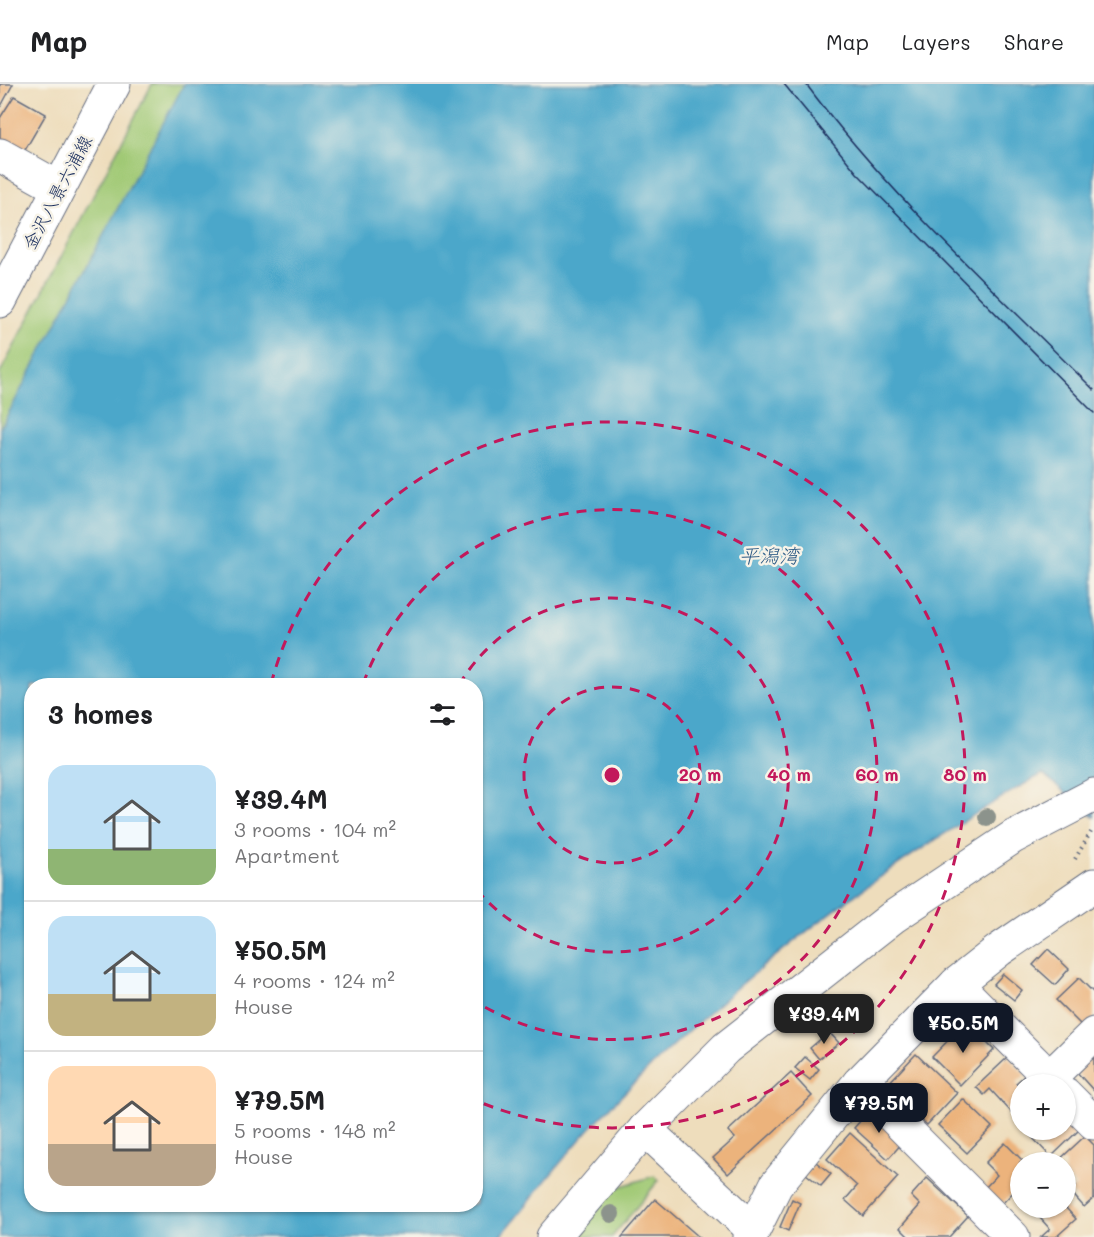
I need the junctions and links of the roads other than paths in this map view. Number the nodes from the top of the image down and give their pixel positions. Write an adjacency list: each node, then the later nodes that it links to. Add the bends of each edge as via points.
1 (114, 84): 3 (street, 金沢八景六浦線)
2 (0, 155): 3 (street)
3 (59, 188): 4 (street, 金沢八景六浦線)
4 (0, 301)
5 (1087, 798): 14 (street, via 1013,837 893,917 726,1048)
6 (1094, 885): 7 (street)
7 (956, 984): 9 (street); 11 (street)
8 (1094, 1034): 10 (street)
9 (1045, 1074)
10 (1066, 1074)
11 (859, 1083): 15 (street, via 776,1185); 17 (street)
12 (1076, 1105): 13 (street)
13 (1094, 1123)
14 (645, 1129): 15 (street); 16 (street)
15 (751, 1233)
16 (553, 1237)
17 (1013, 1237)

